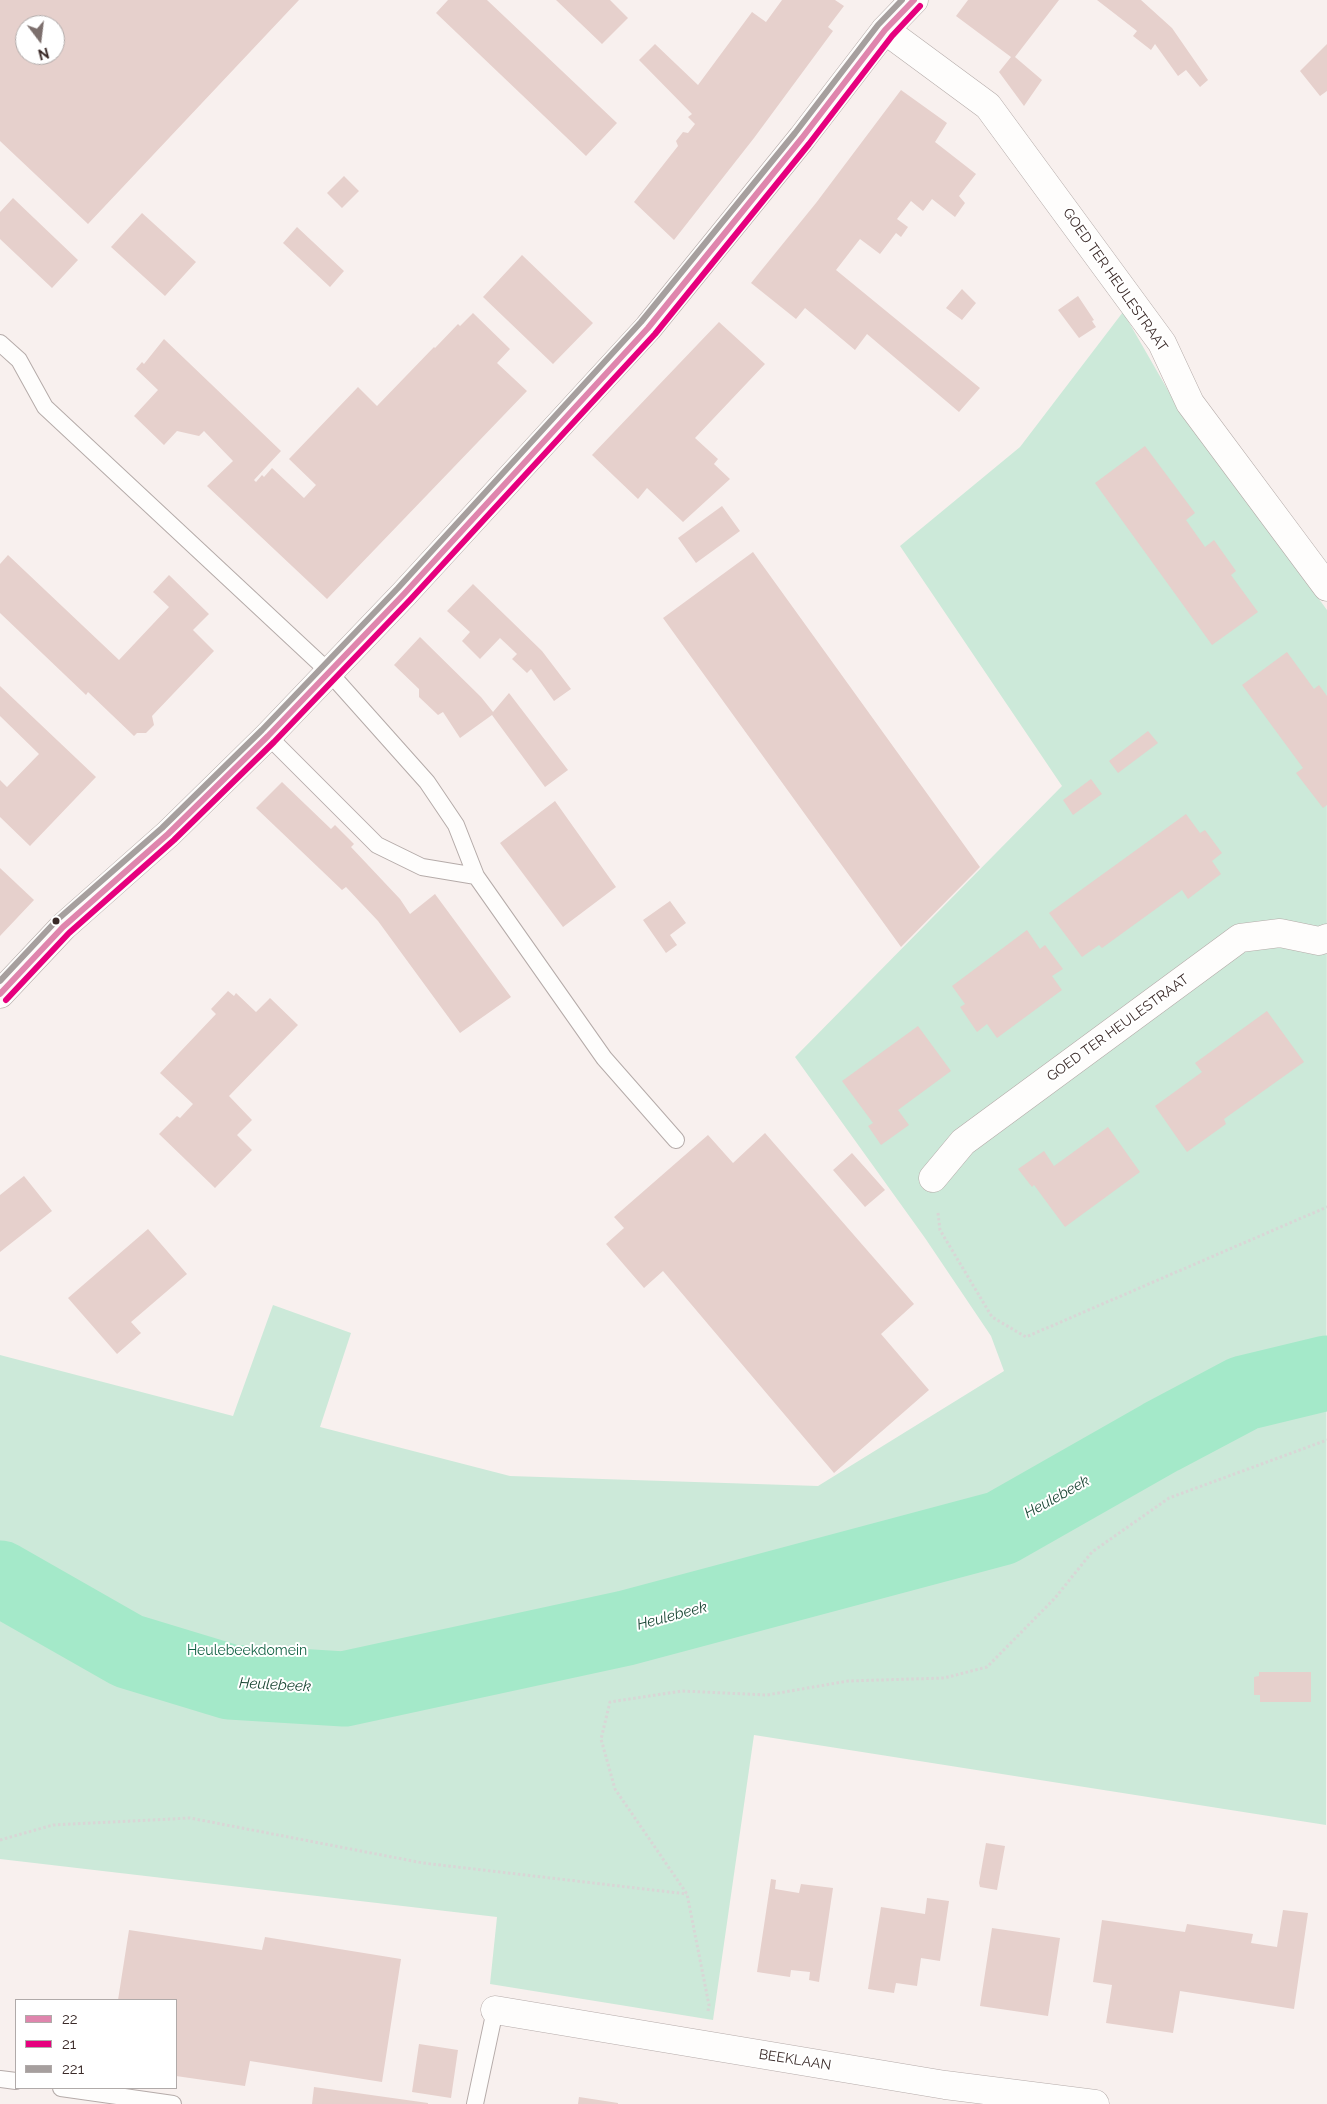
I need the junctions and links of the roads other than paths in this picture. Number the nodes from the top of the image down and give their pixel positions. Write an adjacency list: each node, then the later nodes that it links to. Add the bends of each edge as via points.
1 (906, 2): 2 (street)
2 (884, 30): 4 (street, GOED TER HEULESTRAAT, via 988,106 1162,343 1190,403); 5 (street, via 802,138 648,328 404,594)
3 (0, 343): 5 (lane, via 19,360 45,407)
4 (1327, 587)
5 (328, 670): 6 (street); 7 (lane, via 427,782 456,825)
6 (268, 736): 7 (lane, via 377,845 422,867); 9 (street, via 168,834 63,928)
7 (476, 876): 10 (lane, via 604,1058)
8 (1327, 938): 11 (street, GOED TER HEULESTRAAT, via 1320,940 1280,933 1240,938 963,1142)
9 (0, 994)
10 (676, 1140)
11 (933, 1178)
12 (496, 2010): 17 (lane); 18 (street, BEEKLAAN, via 945,2085)
13 (0, 2079): 14 (lane)
14 (15, 2081)
15 (68, 2089): 16 (lane)
16 (173, 2104)
17 (476, 2104)
18 (1095, 2104)

